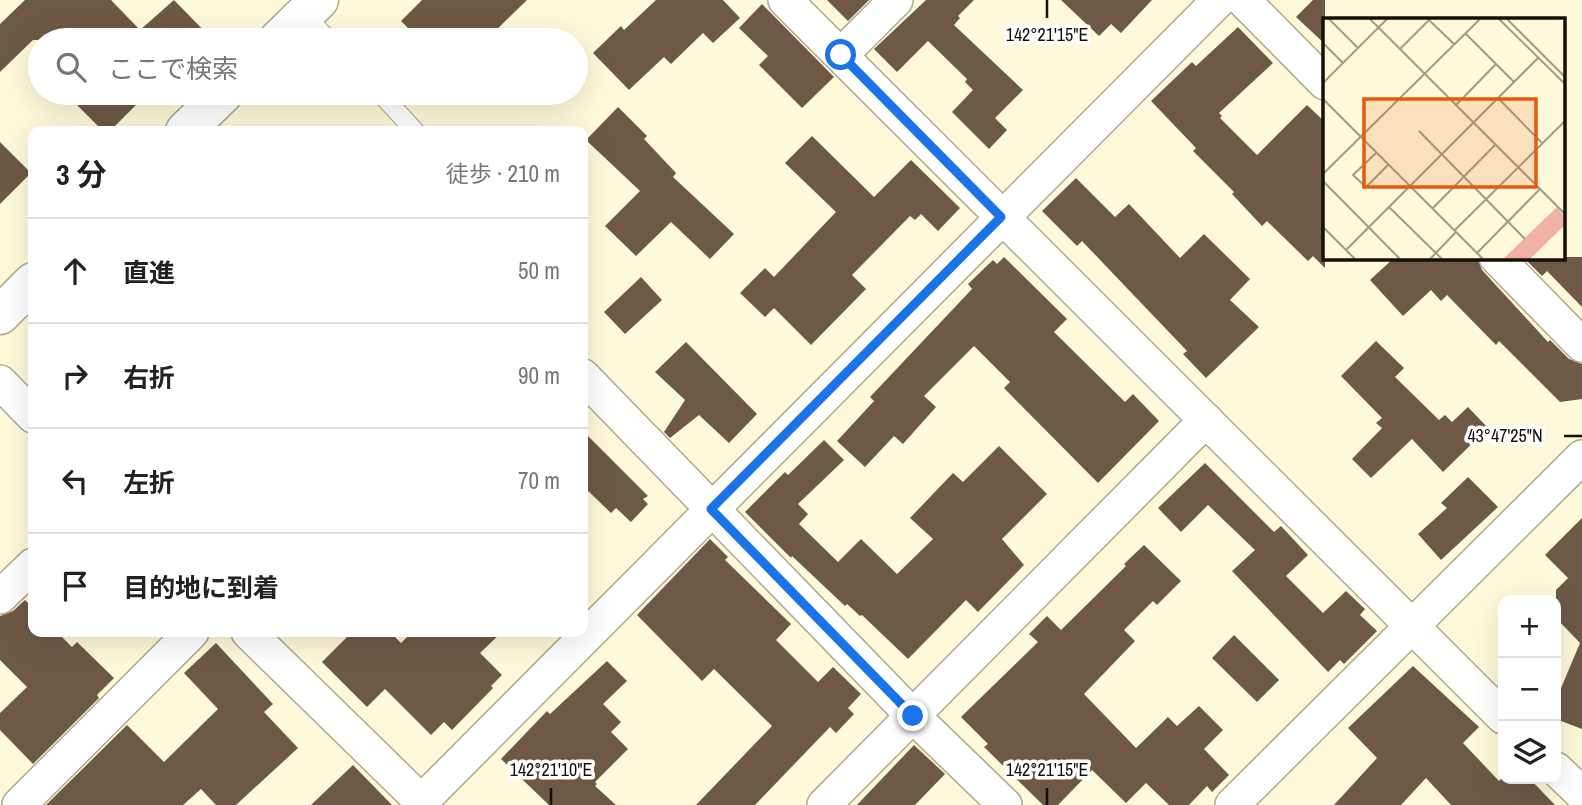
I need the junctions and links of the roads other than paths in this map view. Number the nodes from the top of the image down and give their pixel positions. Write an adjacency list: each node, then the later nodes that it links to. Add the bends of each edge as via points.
1 (785, 0): 5 (street)
2 (896, 0): 5 (street)
3 (1219, 0): 11 (street)
4 (1243, 0): 6 (street)
5 (841, 55): 11 (street)
6 (1323, 81)
7 (213, 105): 9 (street)
8 (391, 105): 10 (lane)
9 (191, 126)
10 (410, 126)
11 (1001, 217): 19 (street); 21 (street)
12 (1498, 259): 15 (street)
13 (28, 287): 14 (street)
14 (0, 315)
15 (1582, 345)
16 (588, 381): 21 (street)
17 (0, 382): 18 (street)
18 (28, 410)
19 (1206, 419): 24 (street); 30 (street)
20 (1582, 457): 24 (street)
21 (711, 509): 25 (street); 30 (street)
22 (28, 570): 23 (street)
23 (0, 597)
24 (1410, 626): 29 (street); 38 (street)
25 (588, 634)
26 (187, 637): 35 (street)
27 (253, 637): 34 (street)
28 (585, 637): 34 (street)
29 (1498, 712)
30 (913, 716): 36 (street); 37 (street)
31 (1561, 774): 33 (street)
32 (0, 790): 35 (street)
33 (1582, 794)
34 (421, 804)
35 (17, 805)
36 (824, 805)
37 (1005, 805)
38 (1232, 805)

